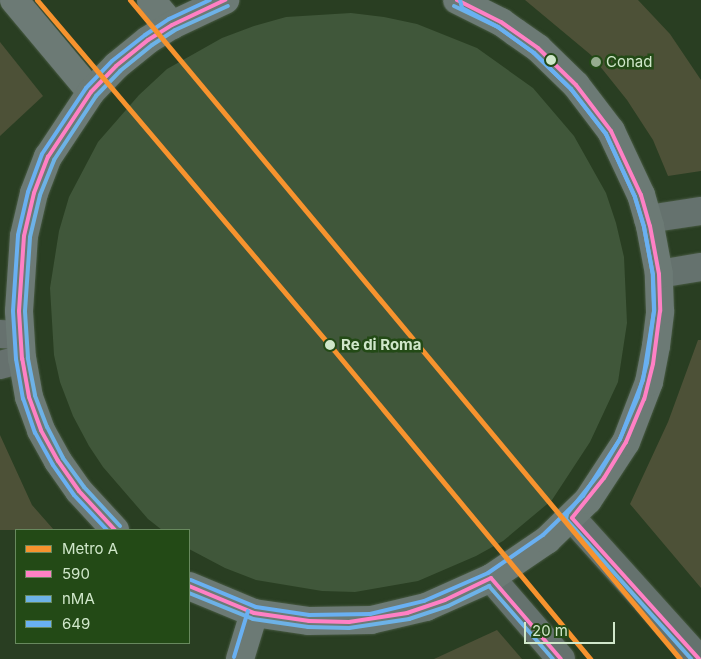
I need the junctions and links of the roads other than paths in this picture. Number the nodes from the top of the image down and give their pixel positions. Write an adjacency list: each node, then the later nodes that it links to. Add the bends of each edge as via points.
1 (14, 0): 6 (main road)
2 (151, 0): 5 (main road)
3 (225, 0): 5 (main road)
4 (463, 1): 8 (main road, via 538,48 589,100 620,146)
5 (172, 25): 6 (main road, via 125,57)
6 (91, 92): 11 (main road, via 54,145 34,193)
7 (701, 211): 8 (main road)
8 (648, 219): 10 (main road)
9 (701, 267): 10 (main road)
10 (659, 274): 12 (main road, via 660,311 656,346 641,407 626,442 604,478)
11 (10, 348): 13 (main road, via 50,446 80,491)
12 (572, 518): 14 (main road, via 547,540); 19 (main road)
13 (114, 529)
14 (492, 578): 16 (main road, via 426,607 371,620 317,621); 18 (main road)
15 (190, 586): 16 (main road)
16 (254, 613): 17 (main road)
17 (240, 659)
18 (561, 659)
19 (699, 659)

